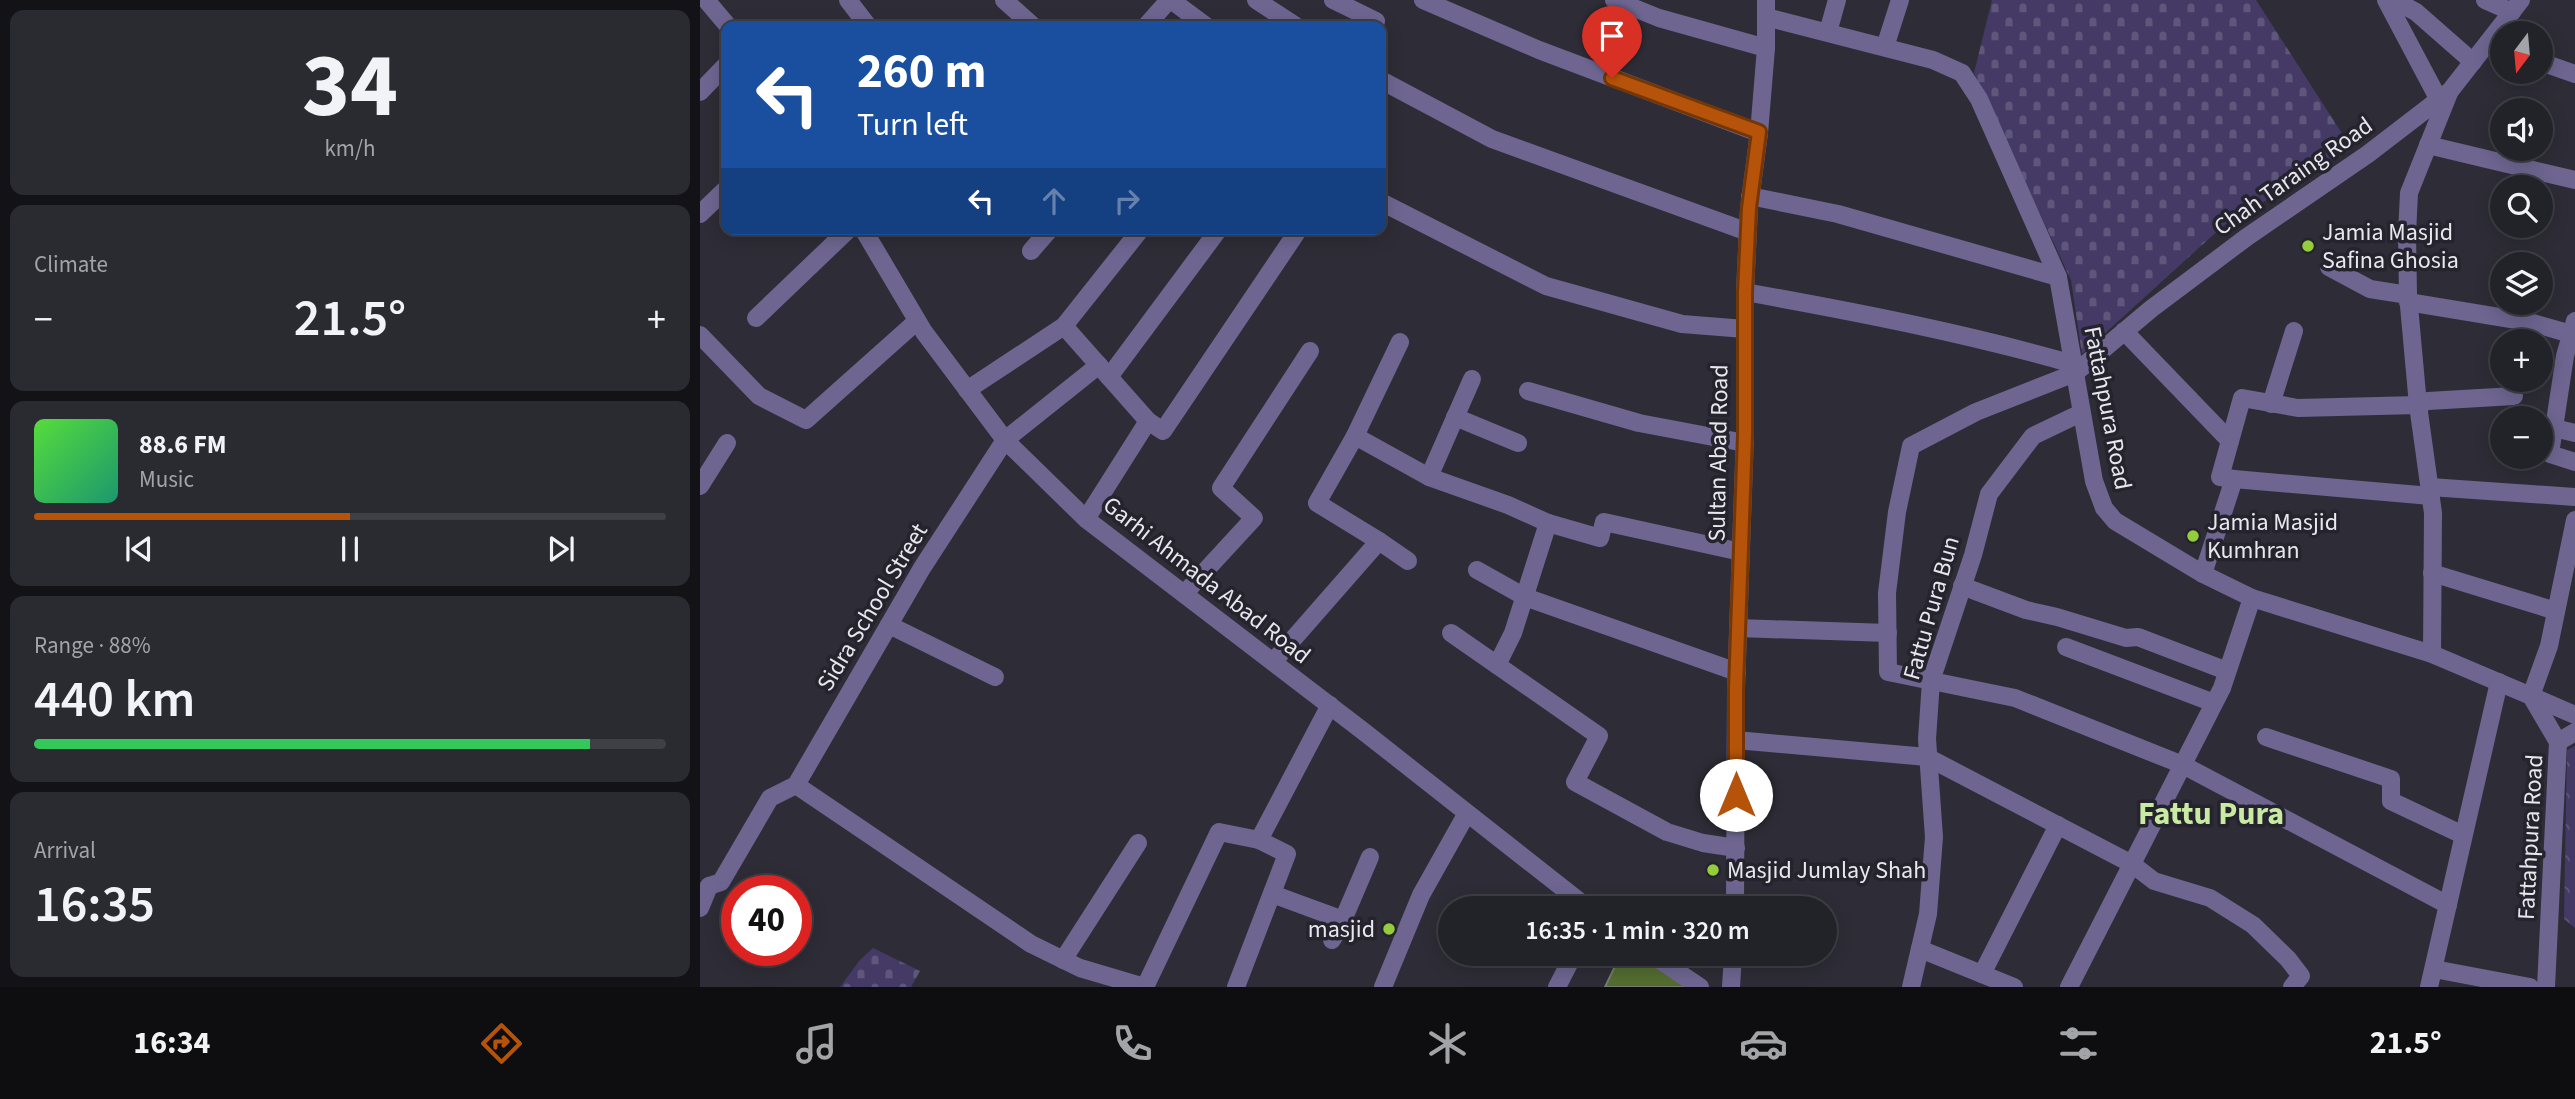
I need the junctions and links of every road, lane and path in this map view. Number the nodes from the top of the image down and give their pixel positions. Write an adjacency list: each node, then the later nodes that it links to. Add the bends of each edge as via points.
1 (706, 0): 16 (street)
2 (848, 0): 17 (street)
3 (1003, 0): 18 (street)
4 (1256, 0): 21 (street)
5 (1333, 0): 22 (street)
6 (1423, 0): 34 (street, via 1539,50)
7 (1614, 0): 25 (street, via 1659,18)
8 (1837, 0): 23 (street)
9 (1900, 0): 24 (street)
10 (2386, 0): 33 (street)
11 (2395, 0): 27 (street, via 2416,12)
12 (2485, 0): 14 (street)
13 (1179, 3): 19 (street); 20 (street)
14 (2517, 6)
15 (1766, 8): 23 (street, Fattahpura Road); 25 (street, Sultan Abad Road)
16 (724, 21)
17 (864, 21)
18 (1027, 21)
19 (1153, 21)
20 (1200, 21)
21 (1288, 21)
22 (1374, 21)
23 (1828, 32): 24 (street, Fattahpura Road)
24 (1885, 47): 50 (street, Fattahpura Road, via 1962,73 1979,99)
25 (1766, 48): 34 (street, Sultan Abad Road)
26 (2490, 50): 27 (street, Chah Taraing Road)
27 (2473, 62): 33 (street, Chah Taraing Road)
28 (2553, 66): 30 (street)
29 (721, 70): 32 (street)
30 (2575, 74)
31 (1386, 83): 41 (street, via 1492,139)
32 (700, 92)
33 (2444, 96): 35 (street); 58 (street, Chah Taraing Road)
34 (1759, 132): 38 (street, Sultan Abad Road)
35 (2428, 145): 36 (street); 52 (street, via 2409,193)
36 (2575, 180)
37 (721, 194): 40 (street)
38 (1750, 196): 41 (street, Sultan Abad Road); 50 (street, via 1838,214)
39 (1386, 205): 57 (street, via 1546,286 1682,324)
40 (700, 215)
41 (1748, 232): 51 (street, Sultan Abad Road)
42 (843, 235): 53 (street)
43 (867, 235): 54 (street, Garhi Ahmada Abad Road)
44 (1045, 235): 48 (street)
45 (1136, 235): 55 (street)
46 (1214, 235): 64 (street, Sidra School Street)
47 (1295, 235): 73 (street, via 1163,431)
48 (1031, 251)
49 (2329, 267): 52 (street, via 2370,289)
50 (2058, 276): 63 (street, Fattahpura Road)
51 (1745, 292): 57 (street, Sultan Abad Road); 63 (street, via 1995,342)
52 (2408, 298): 56 (street); 70 (street)
53 (756, 318)
54 (917, 321): 60 (street, via 806,420 760,396); 66 (street, Garhi Ahmada Abad Road)
55 (1064, 326): 64 (street); 66 (street)
56 (2573, 327): 74 (street)
57 (1745, 328): 81 (street, Sultan Abad Road)
58 (2124, 331): 63 (street, Chah Taraing Road); 78 (street)
59 (2294, 331): 69 (street)
60 (700, 335)
61 (1399, 342): 76 (street)
62 (1310, 351): 98 (street, via 1220,488 1254,518)
63 (2074, 369): 71 (street, Fattahpura Road); 104 (street, Chah Taraing Road, via 1911,446 1897,512 1887,593)
64 (1104, 371): 73 (street); 77 (street, Sidra School Street)
65 (1472, 379): 72 (street)
66 (967, 390): 77 (street, Garhi Ahmada Abad Road)
67 (1528, 391): 81 (street, via 1639,423)
68 (2514, 396): 70 (street)
69 (2271, 404): 70 (street, via 2298,408); 78 (street, via 2242,398)
70 (2418, 405): 86 (street)
71 (2081, 413): 96 (street, Fattahpura Road, via 2104,508 2124,527); 97 (street, Fattu Pura Bun, via 2033,436 1989,495)
72 (1455, 417): 80 (street); 83 (street)
73 (1147, 421): 88 (street)
74 (2554, 428): 75 (street); 82 (street, via 2550,454)
75 (2575, 433)
76 (1355, 436): 83 (street); 91 (street, via 1317,503)
77 (1005, 440): 88 (street, Garhi Ahmada Abad Road); 102 (street, Sidra School Street)
78 (2230, 441): 84 (street, via 2220,477)
79 (727, 443): 85 (street)
80 (1518, 443)
81 (1745, 443): 92 (street, Sultan Abad Road)
82 (2575, 462)
83 (1429, 477): 90 (street)
84 (2234, 479): 86 (street); 96 (street)
85 (700, 486)
86 (2430, 491): 87 (street); 95 (street)
87 (2575, 496)
88 (1086, 519): 98 (street, Garhi Ahmada Abad Road)
89 (2575, 520): 101 (street)
90 (1548, 523): 92 (street, via 1600,538 1604,523); 99 (street)
91 (1379, 541): 93 (street); 108 (street)
92 (1741, 552): 103 (street, Sultan Abad Road)
93 (1408, 561)
94 (1476, 570): 99 (street)
95 (2432, 573): 101 (street); 107 (street)
96 (2203, 574): 100 (street, Fattahpura Road)
97 (1962, 586): 110 (street, via 2026,610 2126,638 2138,637); 113 (street, Fattu Pura Bun)
98 (1184, 594): 108 (street, Garhi Ahmada Abad Road)
99 (1525, 597): 109 (street); 111 (street)
100 (2252, 598): 107 (street, Fattahpura Road); 110 (street)
101 (2556, 611): 115 (street)
102 (889, 625): 112 (street); 125 (street, Sidra School Street)
103 (1738, 628): 104 (street); 111 (street, Sultan Abad Road)
104 (1888, 632): 113 (street, via 1888,672)
105 (1451, 633): 109 (street)
106 (2066, 647): 116 (street)
107 (2432, 654): 114 (street, Fattahpura Road)
108 (1273, 662): 117 (street, Garhi Ahmada Abad Road)
109 (1497, 665): 131 (street, via 1599,736 1575,782 1667,832)
110 (2227, 671): 116 (street)
111 (1737, 672): 121 (street, Sultan Abad Road)
112 (995, 677)
113 (1931, 681): 123 (street, Fattu Pura Bun); 124 (street, via 2015,698)
114 (2499, 682): 115 (street, Fattahpura Road); 128 (street)
115 (2531, 696): 118 (street, Fattahpura Road); 122 (street, Fattahpura Road)
116 (2214, 703): 124 (street)
117 (1330, 705): 126 (street, Garhi Ahmada Abad Road); 129 (street)
118 (2575, 715)
119 (2575, 733): 122 (street)
120 (2266, 737): 128 (street, via 2391,779 2391,801)
121 (1736, 740): 123 (street); 131 (street, Sultan Abad Road)
122 (2558, 742): 161 (street, Fattahpura Road)
123 (1927, 757): 127 (street); 142 (street, Fattu Pura Bun, via 1934,837 1928,914)
124 (2183, 765): 133 (street); 138 (street)
125 (796, 785): 134 (street, Sidra School Street, via 771,798 721,882); 143 (street, via 1031,944)
126 (1467, 813): 136 (street, Garhi Ahmada Abad Road); 151 (street, via 1421,895)
127 (2058, 825): 133 (street); 148 (street)
128 (2463, 835): 138 (street)
129 (1259, 839): 135 (street, via 1287,854); 149 (street, via 1219,832)
130 (1138, 843): 143 (street)
131 (1736, 848): 137 (street, Sultan Abad Road)
132 (1370, 857): 140 (street)
133 (2132, 864): 157 (street); 158 (street, via 2154,881 2210,898 2253,925 2301,976)
134 (704, 882): 139 (street)
135 (1272, 894): 140 (street); 150 (street)
136 (1573, 896)
137 (1735, 896)
138 (2448, 905): 147 (street)
139 (700, 908)
140 (1343, 920): 141 (street)
141 (1332, 940)
142 (1920, 949): 148 (street); 155 (street, Fattu Pura Bun)
143 (1063, 960): 149 (street)
144 (1568, 966): 152 (street)
145 (1669, 966): 153 (street)
146 (1732, 966): 154 (street)
147 (2434, 969): 159 (street); 160 (street)
148 (1982, 974): 156 (street)
149 (1137, 986)
150 (1236, 987)
151 (1383, 987)
152 (1557, 987)
153 (1700, 987)
154 (1731, 987)
155 (1911, 987)
156 (2014, 987)
157 (2069, 987)
158 (2292, 987)
159 (2429, 987)
160 (2530, 987)
161 (2546, 987)

